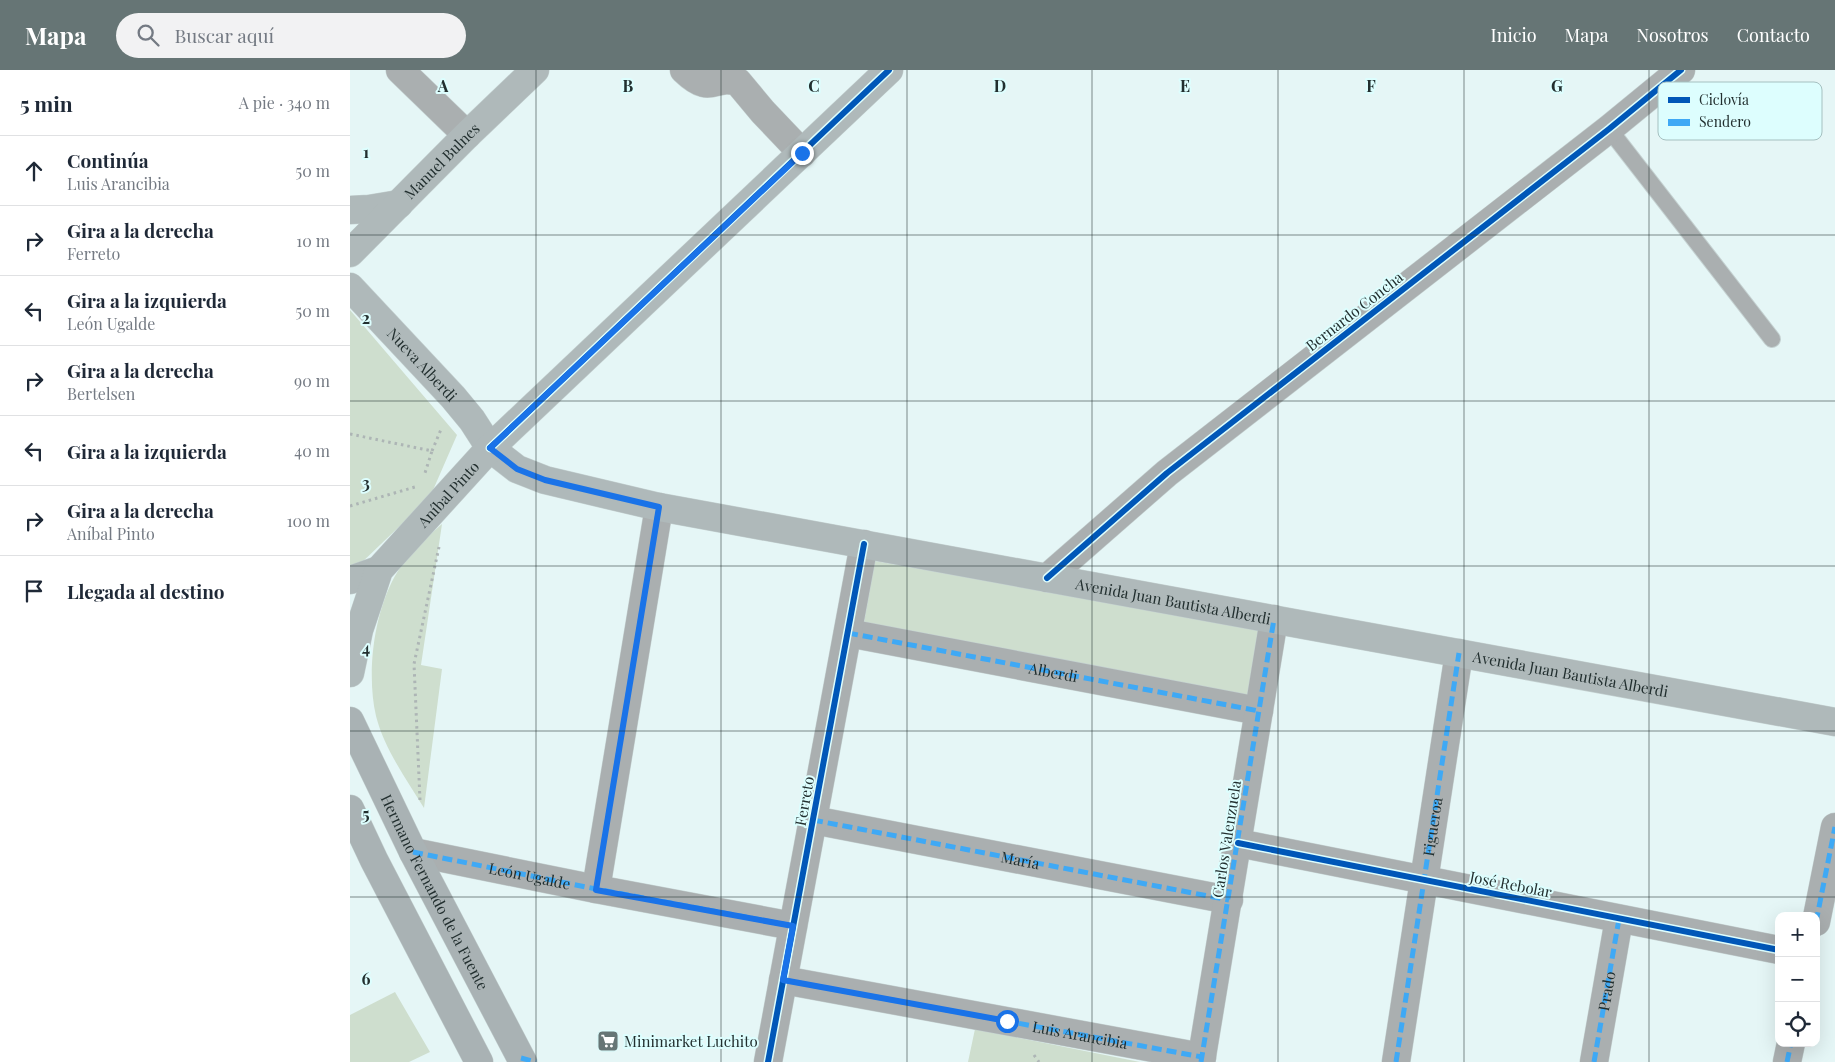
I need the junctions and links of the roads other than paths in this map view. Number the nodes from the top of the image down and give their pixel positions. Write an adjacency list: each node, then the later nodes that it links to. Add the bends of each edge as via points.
1 (400, 70): 9 (street)
2 (534, 70): 9 (main road, Manuel Bulnes)
3 (684, 70): 10 (street, via 694,80 706,85 738,82)
4 (890, 70): 10 (main road, Aníbal Pinto)
5 (1681, 70): 6 (street, Bernardo Concha)
6 (1667, 82)
7 (1658, 89): 8 (street, Bernardo Concha)
8 (1610, 129): 15 (lane); 20 (street, Bernardo Concha, via 1167,473)
9 (467, 135): 11 (main road, Manuel Bulnes)
10 (802, 153): 16 (main road, Aníbal Pinto)
11 (399, 204): 12 (main road); 13 (main road, Manuel Bulnes)
12 (350, 210)
13 (350, 254)
14 (350, 287): 16 (main road, Nueva Alberdi, via 453,397)
15 (1772, 339)
16 (490, 448): 17 (main road, Avenida Juan Bautista Alberdi, via 517,469 545,480); 19 (main road, Aníbal Pinto)
17 (659, 507): 18 (main road, Avenida Juan Bautista Alberdi); 35 (street)
18 (864, 544): 20 (main road, Avenida Juan Bautista Alberdi); 23 (street, Ferreto)
19 (379, 570): 21 (main road, Aníbal Pinto); 25 (main road, Aníbal Pinto, via 359,630)
20 (1047, 578): 22 (main road, Avenida Juan Bautista Alberdi)
21 (350, 580)
22 (1274, 619): 24 (main road, Avenida Juan Bautista Alberdi); 26 (street, Carlos Valenzuela)
23 (848, 633): 26 (street, Alberdi); 30 (street, Ferreto)
24 (1459, 653): 28 (main road, Avenida Juan Bautista Alberdi); 34 (street, Figueroa)
25 (350, 673)
26 (1259, 711): 32 (street, Carlos Valenzuela)
27 (350, 721): 33 (main road, Hermano Fernando de la Fuente)
28 (1834, 721)
29 (350, 809): 45 (main road)
30 (813, 820): 36 (street, María); 39 (street, Ferreto)
31 (1835, 826): 37 (street)
32 (1238, 843): 34 (street, José Rebolar); 36 (street, Carlos Valenzuela)
33 (412, 852): 35 (street, León Ugalde); 44 (main road, Hermano Fernando de la Fuente)
34 (1424, 880): 38 (street, José Rebolar); 47 (street, Figueroa)
35 (596, 890): 39 (street, León Ugalde)
36 (1229, 900): 43 (street, Carlos Valenzuela)
37 (1818, 912)
38 (1619, 918): 40 (street, José Rebolar); 48 (street, Prado)
39 (793, 926): 41 (street, Ferreto)
40 (1775, 949)
41 (783, 980): 43 (street, Luis Arancibia); 46 (street, Ferreto)
42 (1790, 1047): 49 (street)
43 (1201, 1060)
44 (527, 1061)
45 (479, 1062)
46 (768, 1062)
47 (1396, 1062)
48 (1594, 1062)
49 (1787, 1062)

